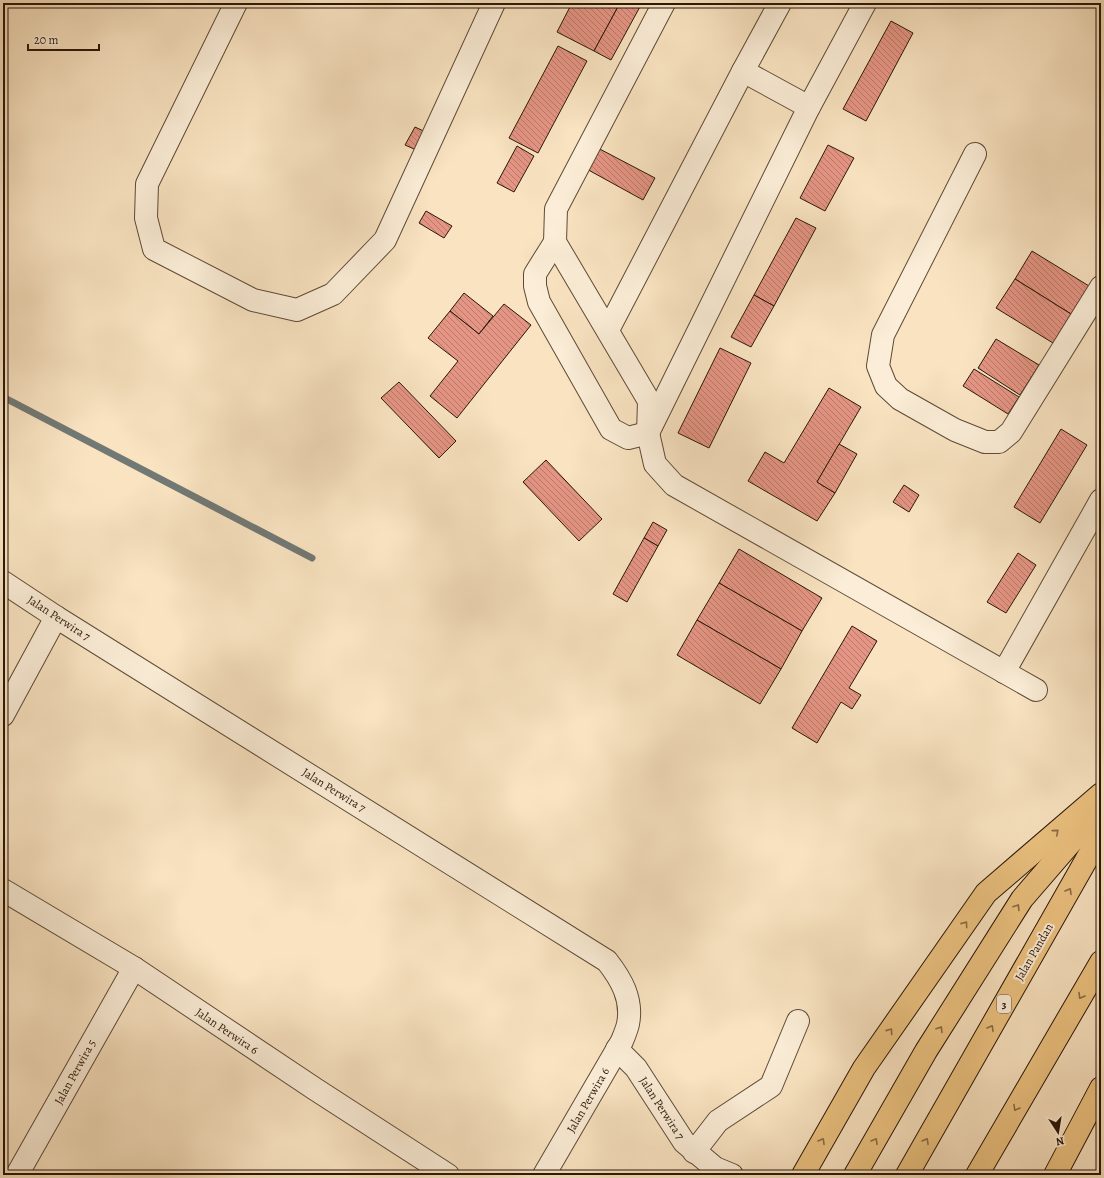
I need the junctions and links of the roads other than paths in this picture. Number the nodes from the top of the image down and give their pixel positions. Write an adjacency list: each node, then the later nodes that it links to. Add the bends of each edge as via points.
1 (236, 3): 2 (street, via 146,184 146,218 154,248 253,300 297,310 333,294 385,240)
2 (494, 3)
3 (664, 3): 9 (street, via 556,209)
4 (780, 3): 6 (street)
5 (865, 3): 7 (street)
6 (743, 71): 7 (street); 11 (street)
7 (808, 106): 12 (street)
8 (975, 154): 10 (street, via 883,335 878,366 886,386 900,399 955,430 985,442 999,442 1011,432)
9 (556, 242): 11 (street); 12 (street, via 535,274 539,302 611,429 628,438)
10 (1101, 287)
11 (608, 330): 12 (street, via 649,401)
12 (648, 433): 16 (street, via 655,464 674,485)
13 (1101, 500): 16 (street)
14 (3, 582): 15 (street, Jalan Perwira 7)
15 (56, 617): 18 (street); 26 (street, Jalan Perwira 7, via 607,961 621,980 626,992 629,1005)
16 (1004, 672): 17 (street)
17 (1036, 690)
18 (3, 715)
19 (1101, 794): 34 (highway, one-way to 19, via 864,1068 986,893)
20 (1101, 807): 35 (highway, one-way to 20, via 926,1051 1022,899)
21 (1101, 834): 36 (highway, Jalan Pandan / 3, one-way to 21)
22 (3, 890): 24 (street, Jalan Perwira 6)
23 (1101, 962): 37 (highway, one-way to 37)
24 (134, 968): 31 (street, Jalan Perwira 5); 32 (street, Jalan Perwira 6)
25 (798, 1021): 29 (street, via 771,1086 718,1121)
26 (628, 1023): 27 (street, Jalan Perwira 6)
27 (618, 1049): 29 (street, Jalan Perwira 7, via 636,1068 684,1142); 33 (street, Jalan Perwira 6)
28 (1101, 1088): 38 (highway)
29 (694, 1152): 30 (street, Jalan Perwira 7)
30 (719, 1173)
31 (17, 1175)
32 (448, 1175)
33 (544, 1175)
34 (803, 1175)
35 (855, 1175)
36 (907, 1175)
37 (977, 1175)
38 (1055, 1175)

